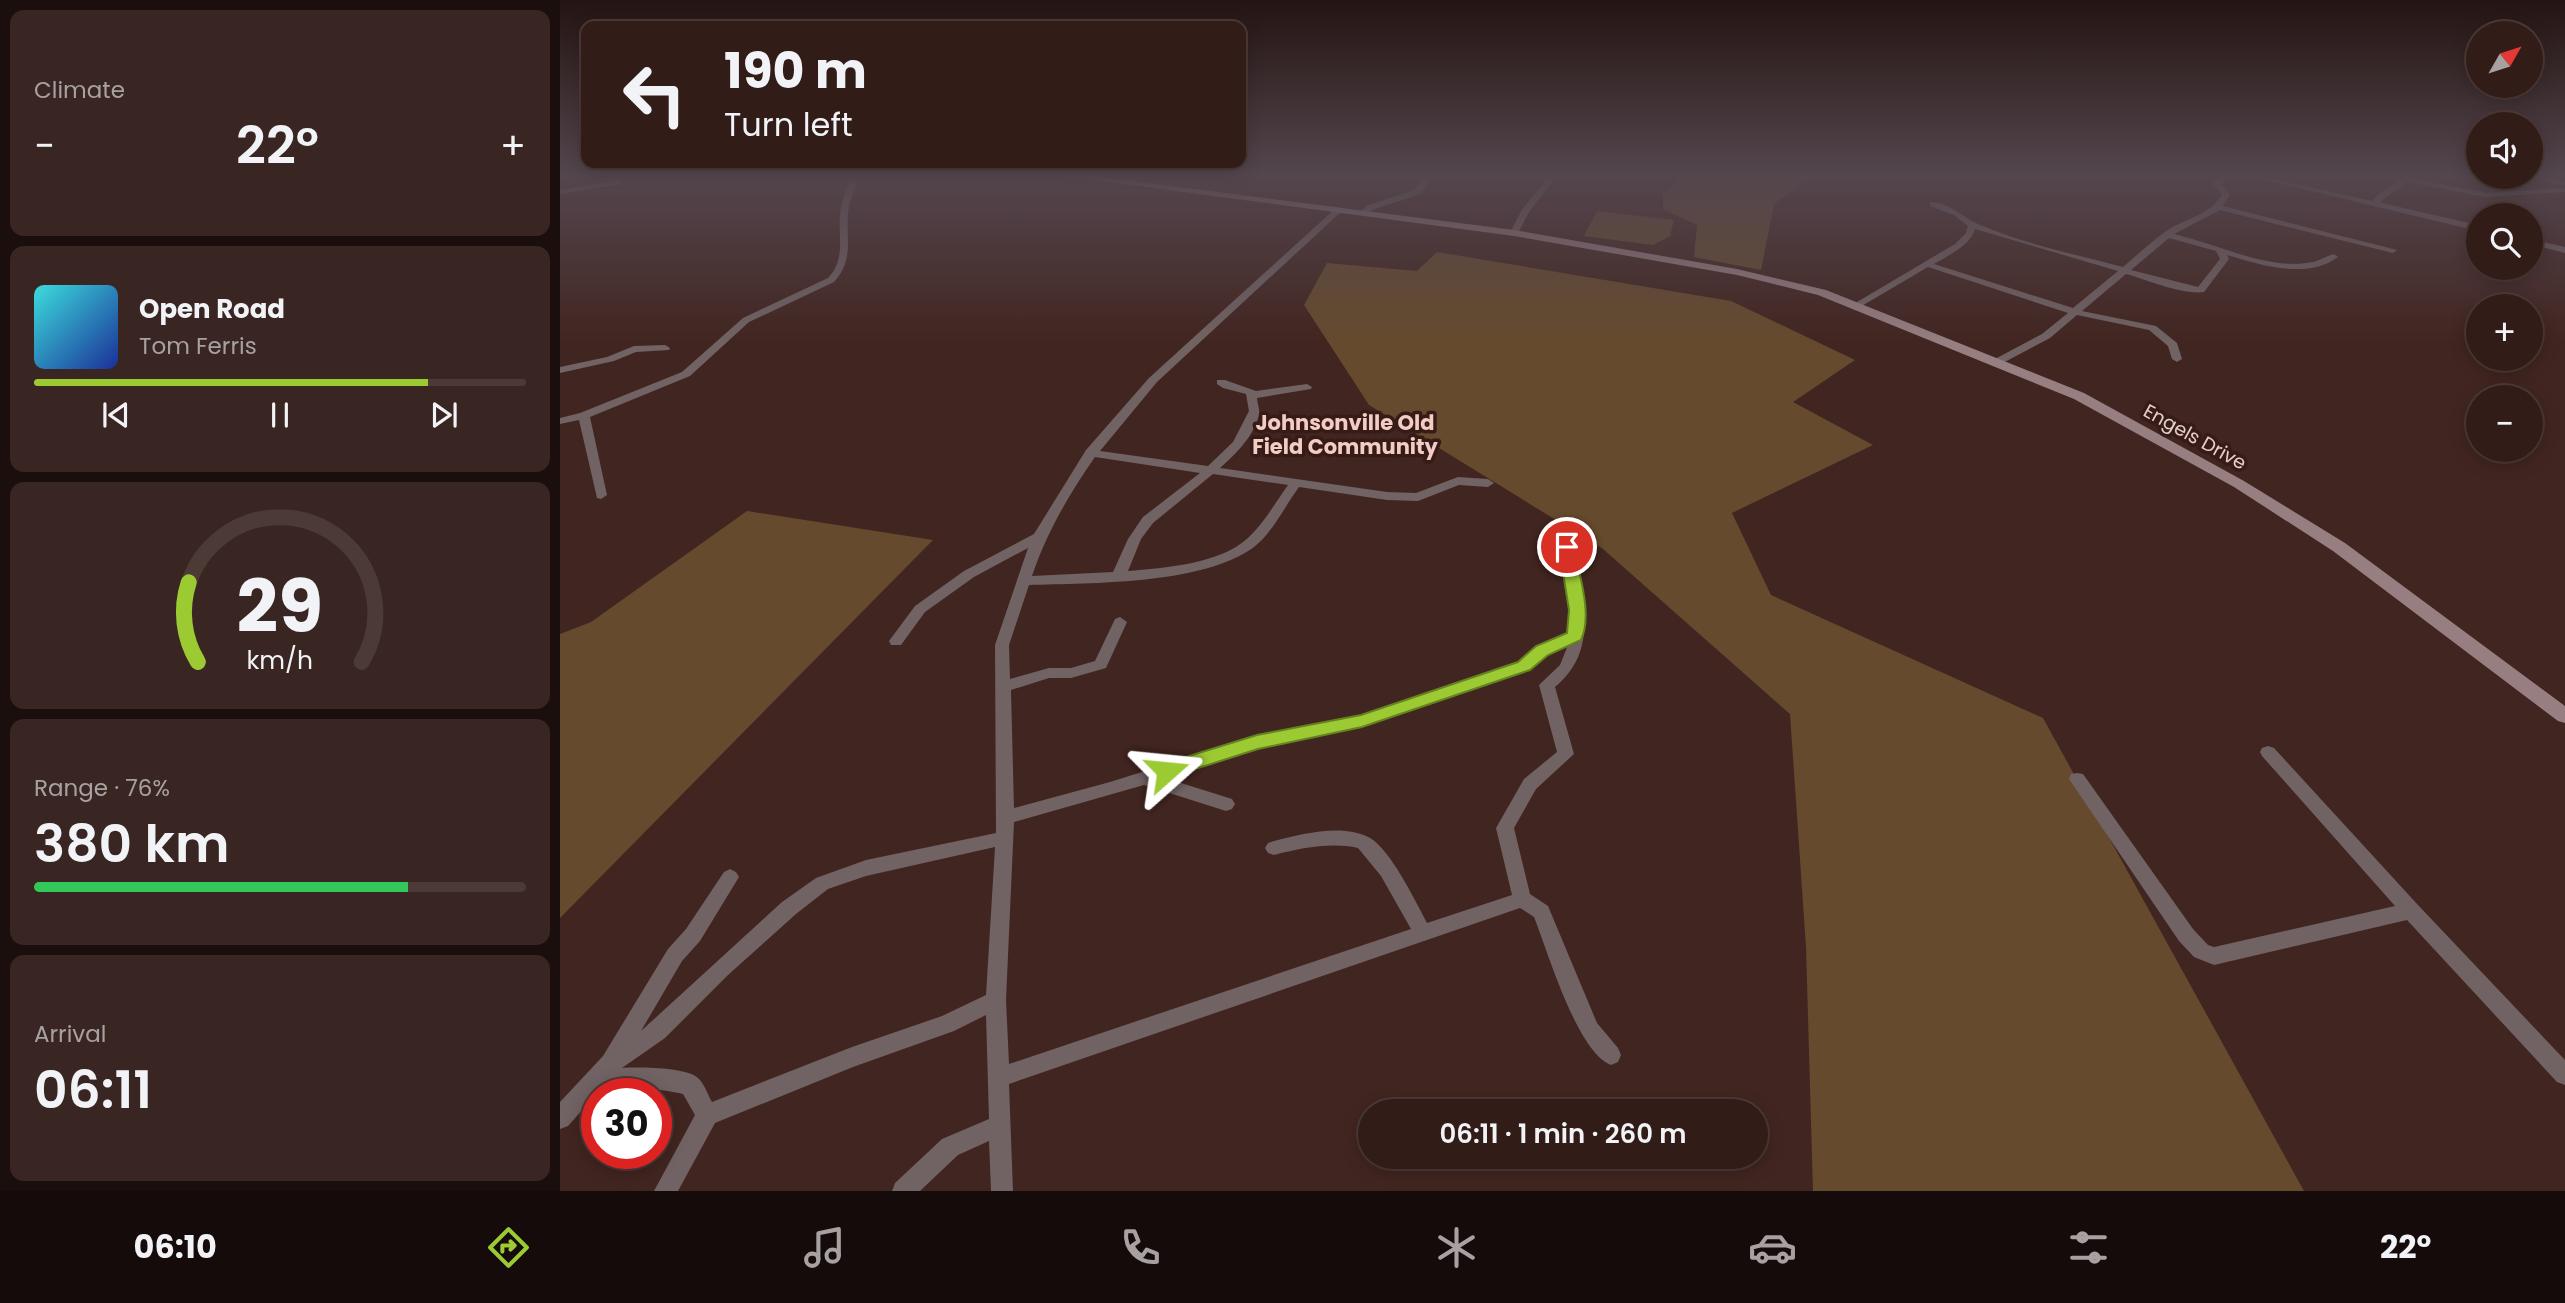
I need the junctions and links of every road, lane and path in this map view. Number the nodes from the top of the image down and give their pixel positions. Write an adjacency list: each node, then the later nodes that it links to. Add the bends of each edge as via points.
1 (846, 232): 26 (street, via 847,248 839,273 831,280 746,320 686,374)
2 (1314, 232): 28 (street, via 1153,380)
3 (1503, 232): 8 (street)
4 (1971, 232): 15 (street, via 1958,246)
5 (1993, 232): 16 (street)
6 (2173, 232): 9 (street)
7 (2308, 232): 12 (street)
8 (1514, 233): 17 (street, Engels Drive, via 1737,272)
9 (2167, 235): 11 (street); 16 (street)
10 (2543, 244): 13 (street)
11 (2220, 250): 14 (street, via 2292,266 2314,266); 16 (street, via 2225,259 2201,290)
12 (2393, 250)
13 (2565, 250)
14 (2334, 257)
15 (1926, 264): 17 (street); 18 (street)
16 (2125, 272): 18 (street)
17 (1857, 305): 21 (street, Engels Drive)
18 (2075, 312): 20 (street, via 2152,328 2173,345); 21 (street, via 2046,336)
19 (665, 348): 22 (street, via 634,349)
20 (2177, 359)
21 (1997, 362): 41 (street, Engels Drive, via 2079,396 2239,484 2339,547)
22 (560, 370)
23 (1221, 382): 25 (street)
24 (1307, 387): 25 (street)
25 (1253, 395): 29 (street, via 1251,426 1236,449)
26 (584, 415): 27 (street); 32 (street)
27 (560, 421)
28 (1090, 453): 29 (street); 33 (street)
29 (1209, 471): 31 (street); 35 (street, via 1146,522)
30 (1488, 483): 31 (street, via 1448,482 1418,497)
31 (1295, 484): 35 (street, via 1251,543 1231,554 1187,567)
32 (601, 495)
33 (1039, 537): 36 (street); 39 (street, via 969,574 920,609)
34 (1567, 547): 38 (street, via 1577,610)
35 (1118, 577): 36 (street)
36 (1023, 581): 40 (street, via 1002,645)
37 (1120, 622): 40 (street, via 1101,664)
38 (1575, 636): 43 (street, via 1542,650 1524,666 1480,683 1362,721 1257,742); 50 (street, via 1566,668 1547,685 1566,754 1530,784 1505,828)
39 (896, 641)
40 (1003, 687): 46 (street)
41 (2565, 716)
42 (2268, 752): 51 (street)
43 (1144, 778): 45 (street); 46 (street)
44 (2077, 779): 51 (street, via 2201,951 2214,956)
45 (1226, 804)
46 (1006, 817): 47 (street)
47 (1005, 838): 53 (street); 55 (street, via 866,868 822,883 721,969 658,1031)
48 (1274, 848): 52 (street, via 1299,841 1356,840 1367,845)
49 (730, 877): 55 (street, via 675,955)
50 (1522, 899): 52 (street); 54 (street, via 1541,912 1589,1030)
51 (2412, 911): 56 (street)
52 (1423, 933): 57 (street)
53 (996, 1000): 57 (street); 59 (street, via 947,1024)
54 (1611, 1055)
55 (610, 1065): 58 (street)
56 (2565, 1075)
57 (998, 1079): 60 (street)
58 (566, 1112): 59 (street, via 618,1079 651,1077 690,1085)
59 (707, 1115): 61 (street)
60 (1000, 1125): 62 (street, via 950,1147); 63 (street)
61 (665, 1191)
62 (903, 1191)
63 (1002, 1191)

